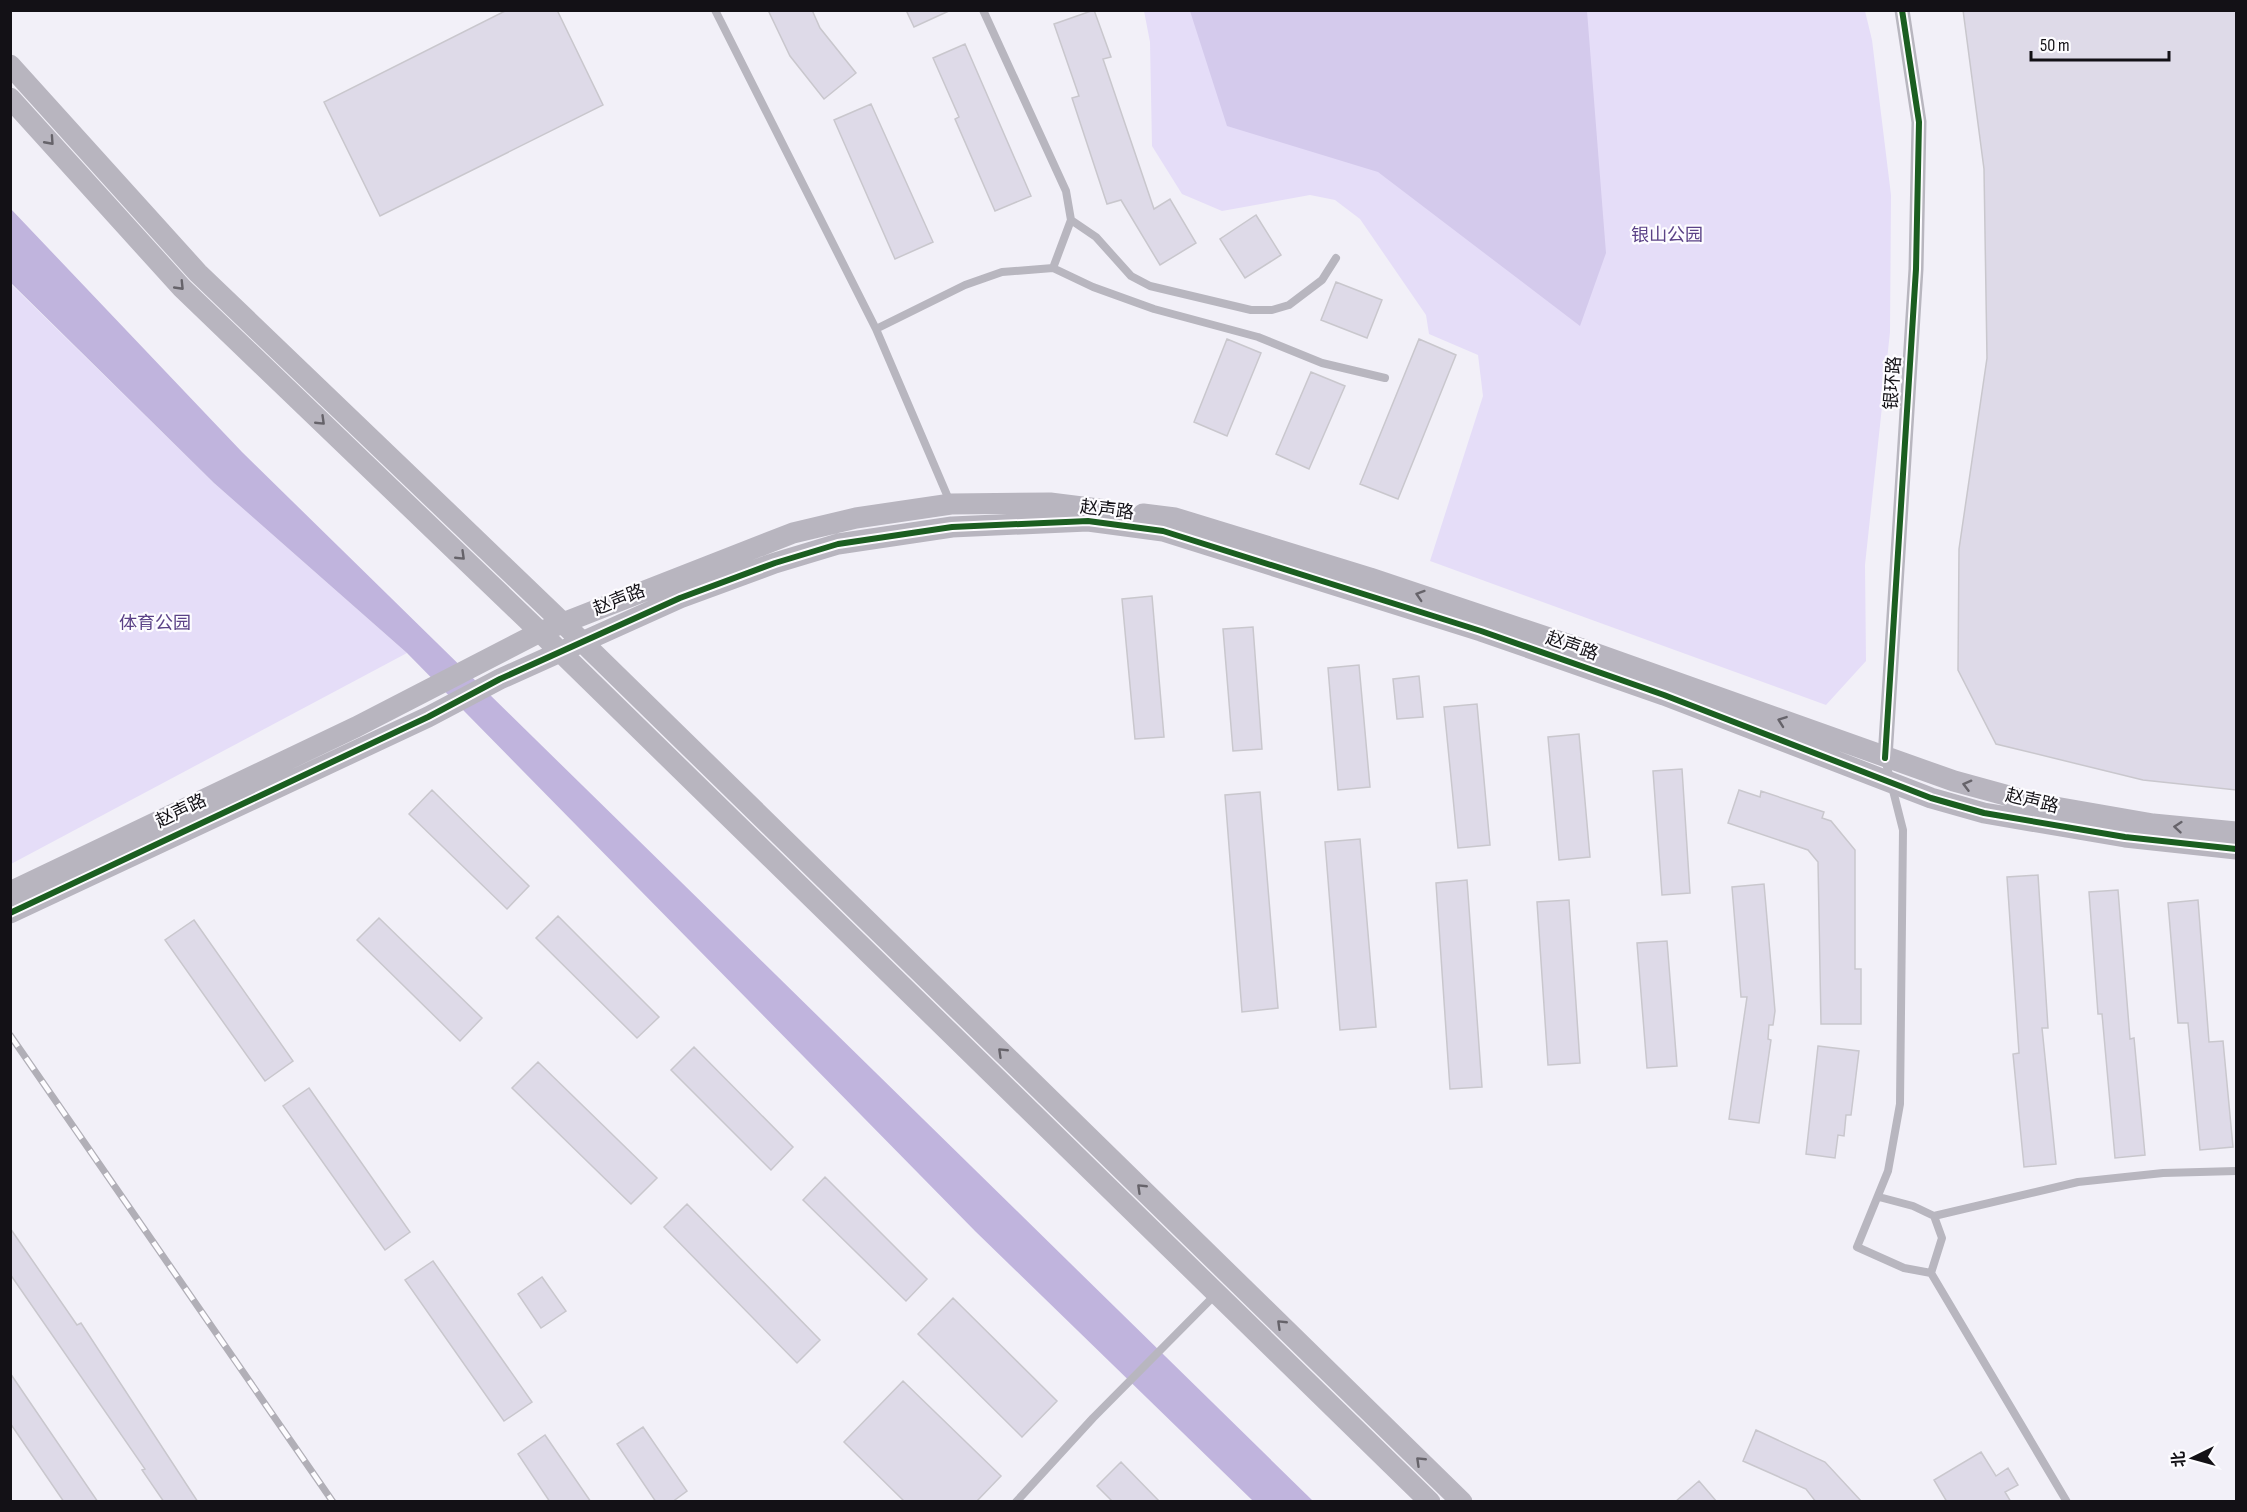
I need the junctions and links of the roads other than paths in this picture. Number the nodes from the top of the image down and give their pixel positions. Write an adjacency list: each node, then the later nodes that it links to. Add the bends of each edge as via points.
1 (715, 10): 9 (lane)
2 (983, 10): 6 (lane, via 1066,191)
3 (1902, 10): 16 (street, 银环路, via 1919,122 1917,258)
4 (10, 65): 12 (street, via 198,273)
5 (10, 98): 13 (street, one-way to 13, via 182,288)
6 (1071, 220): 7 (lane, via 1096,237 1131,276 1150,286 1251,310 1288,305 1322,280); 8 (lane)
7 (1336, 258)
8 (1053, 268): 9 (lane, via 1002,272 965,285); 10 (lane, via 1154,309 1258,338 1322,363)
9 (876, 329): 11 (lane)
10 (1385, 378)
11 (951, 504): 12 (street, 赵声路, via 856,518 793,533); 16 (street, 赵声路, one-way to 11, via 1594,653 1175,518 1050,503)
12 (563, 623): 13 (street, 赵声路); 14 (street)
13 (540, 632): 15 (street); 20 (street, 赵声路, via 356,727)
14 (582, 642): 15 (street); 17 (street, via 681,598 838,544 952,527 1088,520 1163,531 1425,612 1664,695); 29 (street, one-way to 14)
15 (561, 652): 21 (street); 26 (street)
16 (1885, 758): 17 (lane); 18 (street, 赵声路, one-way to 16, via 2153,824 2038,804)
17 (1892, 782): 19 (street, via 1984,813 2125,837); 23 (lane, via 1903,830 1903,1037 1900,1104 1888,1171)
18 (2236, 832)
19 (2236, 849)
20 (10, 892)
21 (10, 913)
22 (2236, 1171): 24 (lane, via 2163,1173 2078,1182)
23 (1879, 1197): 24 (lane); 25 (lane, via 1857,1247 1904,1268)
24 (1934, 1216): 25 (lane, via 1942,1238)
25 (1931, 1273): 30 (lane)
26 (1217, 1293): 27 (lane); 28 (street)
27 (1016, 1502)
28 (1430, 1502)
29 (1462, 1502)
30 (2067, 1502)

